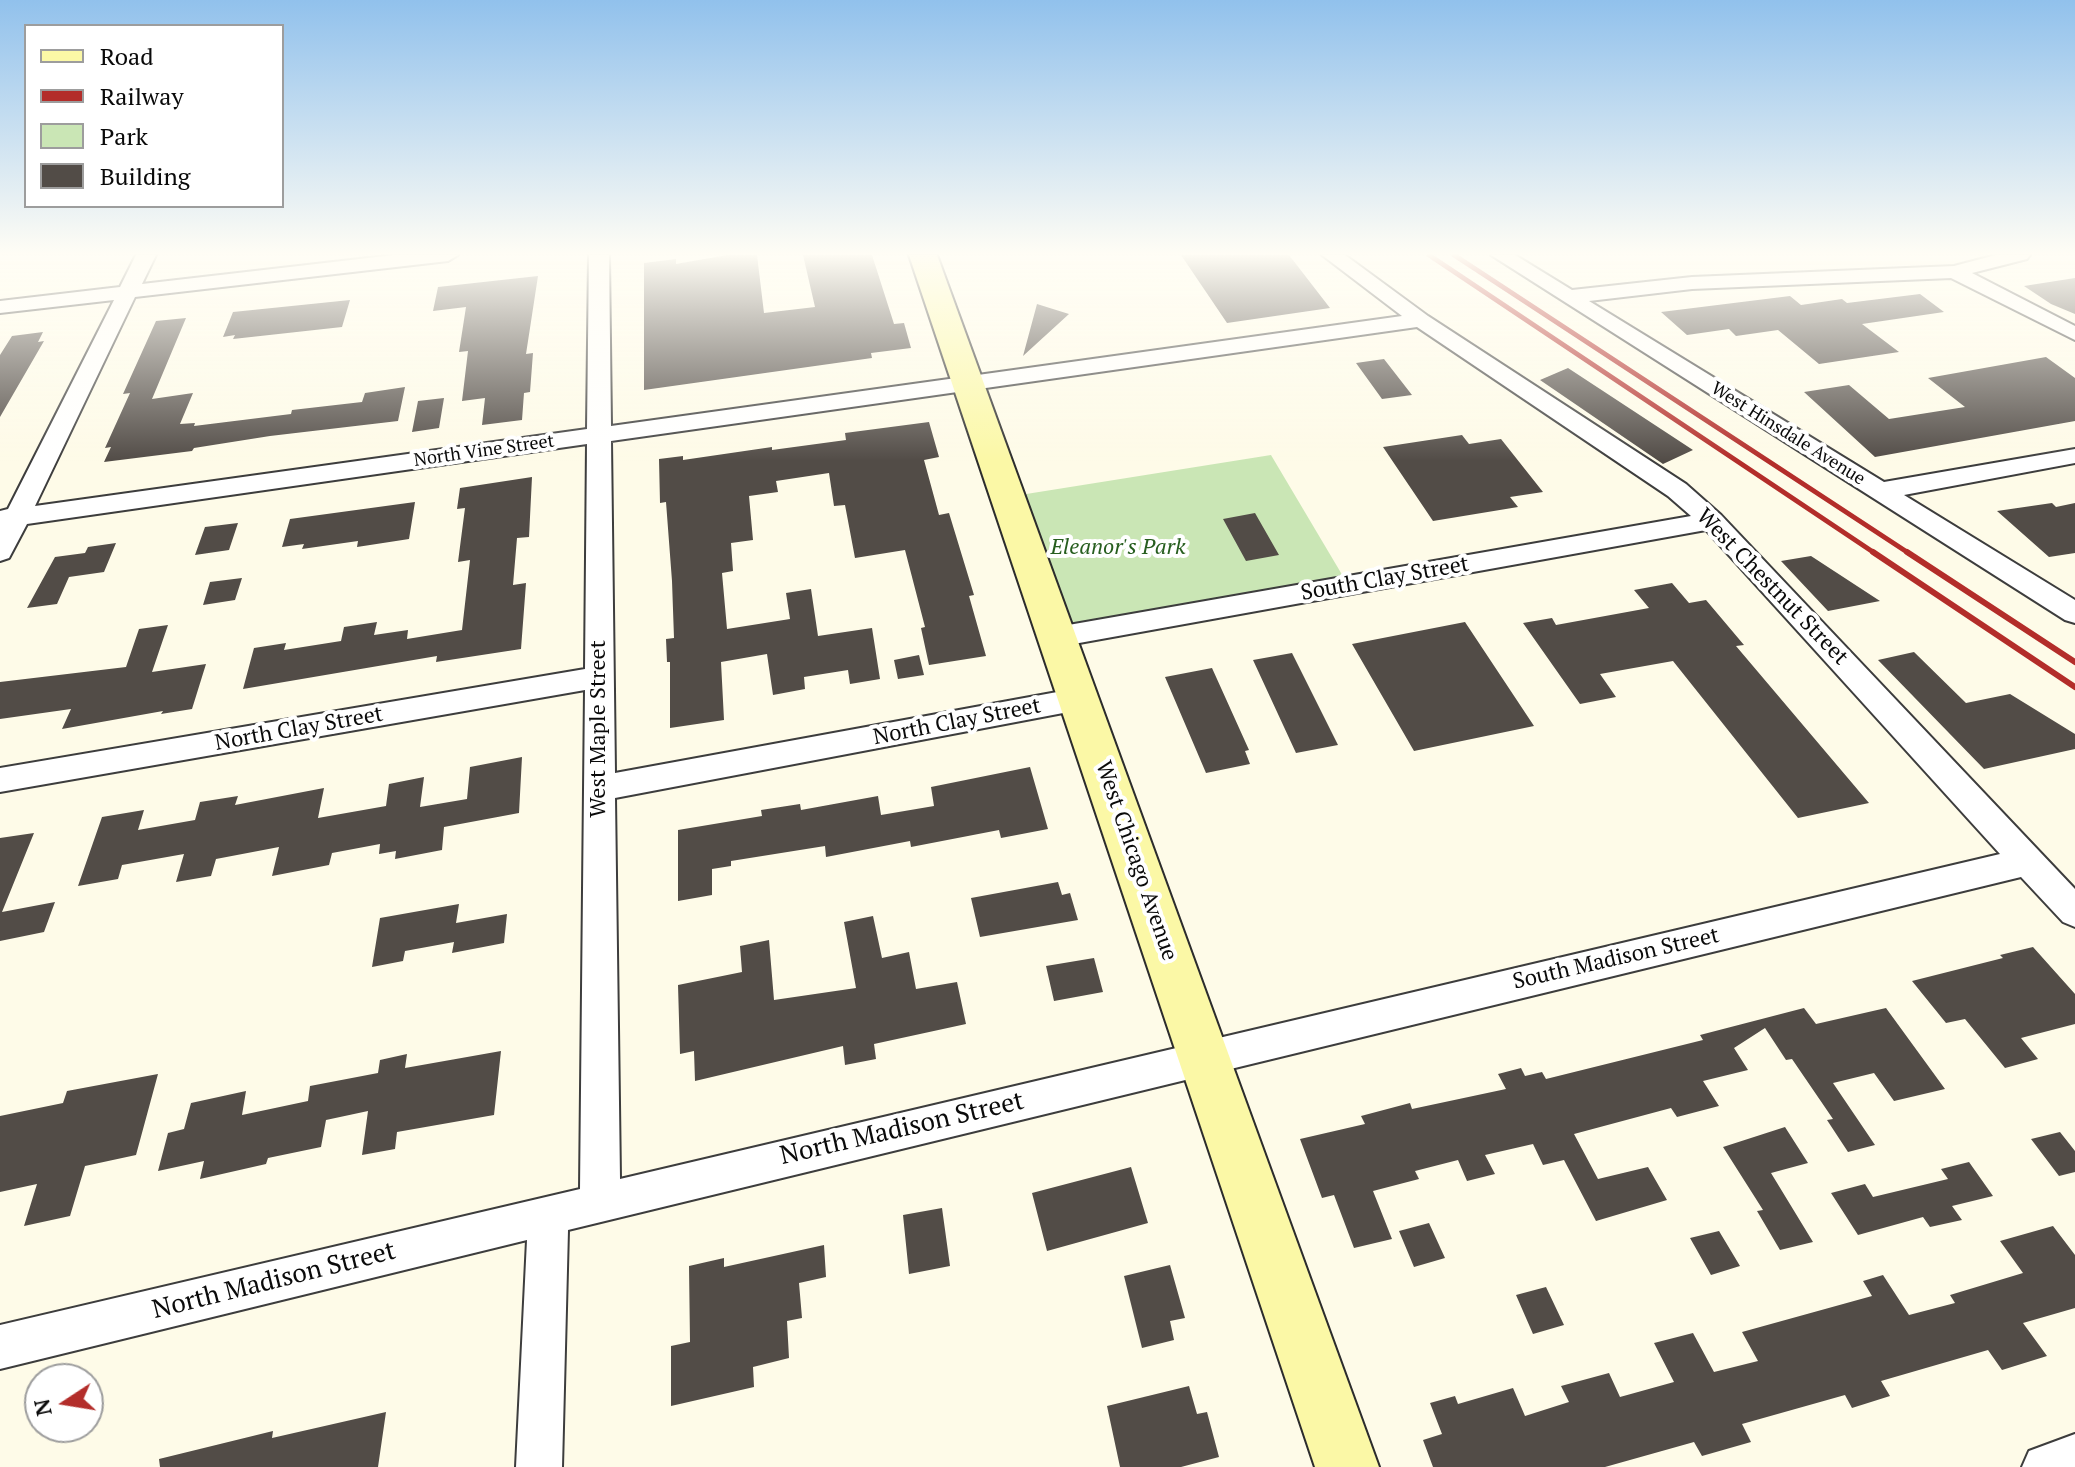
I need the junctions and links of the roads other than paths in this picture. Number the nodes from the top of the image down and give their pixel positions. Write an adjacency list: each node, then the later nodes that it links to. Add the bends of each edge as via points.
1 (112, 323): 13 (street)
2 (599, 323): 10 (street, West Maple Street)
3 (947, 323): 9 (main road, West Chicago Avenue)
4 (1396, 323): 9 (street, North Vine Street)
5 (1426, 323): 14 (street, West Chestnut Street, via 1677,490)
6 (1610, 323): 12 (street, West Hinsdale Avenue)
7 (2054, 323): 8 (street)
8 (2075, 334)
9 (968, 383): 10 (street, North Vine Street); 17 (main road, West Chicago Avenue)
10 (599, 435): 13 (street, North Vine Street); 18 (street, West Maple Street)
11 (2075, 456): 12 (street)
12 (1881, 491): 16 (street, West Hinsdale Avenue)
13 (9, 518): 15 (street)
14 (1712, 521): 17 (street, South Clay Street); 22 (street, West Chestnut Street)
15 (0, 552)
16 (2075, 613)
17 (1057, 637): 19 (main road, West Chicago Avenue)
18 (599, 677): 20 (street, North Clay Street); 21 (street, West Maple Street)
19 (1079, 699): 21 (street, North Clay Street); 24 (main road, West Chicago Avenue)
20 (0, 780)
21 (599, 789): 25 (street, West Maple Street)
22 (2028, 861): 23 (street, West Chestnut Street); 24 (street, South Madison Street)
23 (2075, 912)
24 (1205, 1056): 25 (street, North Madison Street); 30 (main road, West Chicago Avenue)
25 (600, 1202): 26 (street, North Madison Street)
26 (548, 1215): 27 (street, North Madison Street); 29 (street)
27 (0, 1347)
28 (2075, 1457): 31 (street)
29 (539, 1467)
30 (1347, 1467)
31 (2045, 1467)

